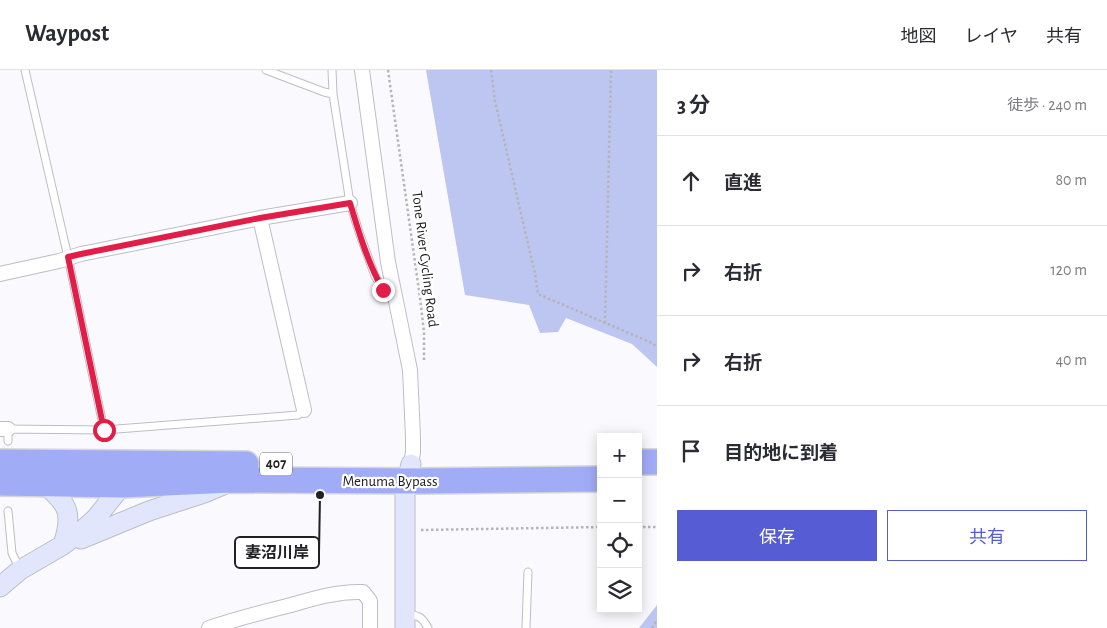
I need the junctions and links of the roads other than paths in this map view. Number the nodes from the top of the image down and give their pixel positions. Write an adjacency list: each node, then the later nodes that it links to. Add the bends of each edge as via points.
1 (25, 70): 8 (lane)
2 (266, 70): 5 (lane)
3 (332, 70): 5 (lane)
4 (362, 70): 10 (street)
5 (333, 94): 6 (lane)
6 (350, 203): 7 (street); 10 (lane, via 375,276 383,290)
7 (260, 218): 8 (street); 11 (street)
8 (68, 257): 9 (street); 12 (lane)
9 (0, 274)
10 (396, 302): 18 (street, via 410,370 413,452)
11 (304, 410): 12 (lane, via 298,415)
12 (104, 430): 13 (lane)
13 (4, 440): 16 (highway, Menuma Bypass / 407)
14 (642, 462): 15 (highway)
15 (657, 462)
16 (141, 463): 18 (highway, Menuma Bypass / 407); 25 (main road)
17 (597, 463): 18 (highway, Menuma Bypass / 407)
18 (418, 473): 21 (highway, Menuma Bypass / 407); 22 (highway, Menuma Bypass / 407); 31 (main road, via 405,493)
19 (642, 479): 20 (highway)
20 (657, 479)
21 (232, 480): 25 (highway, Menuma Bypass / 407); 27 (main road)
22 (597, 480)
23 (0, 484): 24 (highway, Menuma Bypass / 407)
24 (44, 484): 25 (highway, Menuma Bypass / 407); 27 (main road, via 58,495 66,507 68,531)
25 (122, 485): 27 (main road, via 96,518)
26 (8, 511): 28 (lane, via 12,553)
27 (63, 545): 28 (main road)
28 (20, 570): 30 (main road)
29 (528, 572): 35 (lane)
30 (0, 586)
31 (405, 621): 34 (lane, via 419,616)
32 (209, 628): 33 (street, via 349,591 363,592 370,601)
33 (370, 628)
34 (428, 628)
35 (526, 628)

